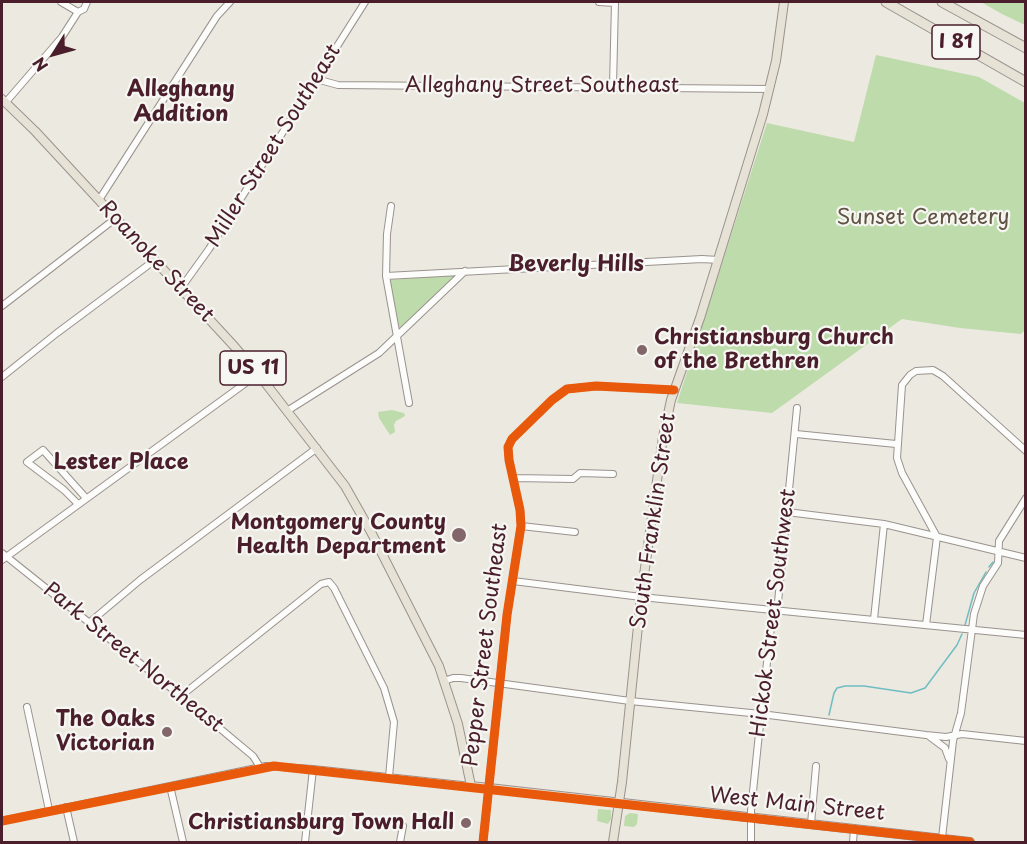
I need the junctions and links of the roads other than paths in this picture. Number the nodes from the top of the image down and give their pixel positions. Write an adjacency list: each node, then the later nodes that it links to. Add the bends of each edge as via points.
1 (61, 2): 11 (street)
2 (78, 2): 11 (street)
3 (87, 2): 11 (street)
4 (230, 2): 18 (street, via 217,16)
5 (363, 2): 13 (street, Miller Street Southeast)
6 (599, 2): 7 (street)
7 (615, 2): 15 (street)
8 (784, 2): 16 (main road, South Franklin Street)
9 (886, 2): 14 (highway, I 81)
10 (942, 2): 12 (highway, I 81)
11 (78, 12): 17 (street, via 62,37)
12 (1026, 48)
13 (316, 79): 15 (street, Alleghany Street Southeast, via 338,85); 25 (street, Miller Street Southeast)
14 (1026, 82)
15 (614, 86): 16 (street, Alleghany Street Southeast)
16 (770, 89): 22 (main road, South Franklin Street)
17 (4, 101): 18 (main road, Roanoke Street / US 11)
18 (99, 200): 20 (main road, Roanoke Street / US 11)
19 (391, 206): 24 (street)
20 (116, 218): 21 (main road, Roanoke Street / US 11); 26 (street)
21 (155, 260): 25 (main road, Roanoke Street / US 11); 29 (street)
22 (718, 260): 23 (street); 30 (main road, South Franklin Street)
23 (466, 271): 24 (street); 27 (street)
24 (386, 276): 27 (street)
25 (181, 288): 28 (main road, Roanoke Street / US 11)
26 (2, 306)
27 (396, 337): 31 (street); 33 (street, via 366,363)
28 (258, 374): 33 (main road, Roanoke Street / US 11); 40 (street)
29 (2, 376)
30 (674, 390): 39 (street, Pepper Street Southeast, via 584,386 561,391 512,438 508,447); 52 (main road, South Franklin Street, via 663,437)
31 (409, 403)
32 (797, 408): 34 (street, Hickok Street Southwest)
33 (287, 411): 36 (main road, Roanoke Street / US 11)
34 (796, 434): 35 (street); 43 (street, Hickok Street Southwest)
35 (896, 444): 37 (street, via 902,385 910,375 924,369 943,376); 47 (street, via 902,473)
36 (317, 448): 55 (street); 59 (main road, Roanoke Street / US 11, via 361,512)
37 (1026, 451)
38 (613, 474): 39 (street, via 580,473 573,479)
39 (514, 478): 45 (street, Pepper Street Southeast)
40 (86, 498): 42 (street); 42 (street, via 43,450 27,462)
41 (1026, 498): 48 (street, via 999,541)
42 (78, 504): 49 (street)
43 (787, 512): 44 (street); 53 (street, Hickok Street Southwest, via 778,602)
44 (884, 524): 47 (street); 54 (street)
45 (521, 526): 46 (street); 51 (street, Pepper Street Southeast)
46 (575, 532)
47 (937, 537): 48 (street); 56 (street)
48 (999, 552): 50 (street); 57 (street, via 998,563 978,600)
49 (3, 556): 55 (street, Park Street Northeast)
50 (1026, 558)
51 (513, 581): 52 (street); 60 (street, Pepper Street Southeast)
52 (641, 597): 53 (street); 62 (main road, South Franklin Street)
53 (773, 609): 54 (street); 64 (street, Hickok Street Southwest)
54 (874, 619): 56 (street)
55 (90, 622): 61 (street, Park Street Northeast)
56 (927, 625): 57 (street)
57 (971, 631): 58 (street); 66 (street)
58 (1026, 635)
59 (444, 681): 60 (street, via 461,678); 74 (main road, Roanoke Street / US 11)
60 (500, 684): 62 (street); 75 (street, Pepper Street Southeast)
61 (181, 696): 70 (street, Park Street Northeast, via 253,756); 72 (street, via 328,582 384,688 394,722)
62 (630, 701): 64 (street); 76 (main road, South Franklin Street)
63 (27, 707): 78 (street)
64 (761, 714): 65 (street); 79 (street, Hickok Street Southwest)
65 (926, 735): 66 (street); 68 (street, via 945,748)
66 (955, 735): 67 (street); 68 (street)
67 (1026, 741)
68 (950, 763): 84 (street)
69 (816, 766): 81 (street)
70 (260, 767): 71 (street); 73 (street)
71 (313, 769): 72 (street); 87 (street)
72 (389, 777): 74 (street)
73 (170, 786): 77 (street); 86 (street)
74 (471, 786): 75 (main road, West Main Street)
75 (488, 788): 76 (main road, West Main Street); 89 (street, Pepper Street Southeast)
76 (620, 803): 79 (main road, West Main Street); 90 (main road, South Franklin Street)
77 (66, 807): 78 (street); 85 (street)
78 (49, 810): 80 (street)
79 (752, 818): 81 (main road, West Main Street); 91 (street, Hickok Street Southwest)
80 (2, 821)
81 (811, 825): 83 (main road, West Main Street)
82 (403, 826): 88 (street)
83 (854, 829): 84 (main road, West Main Street); 92 (street)
84 (942, 838): 93 (main road, West Main Street)
85 (74, 843)
86 (183, 843)
87 (305, 843)
88 (400, 843)
89 (483, 843)
90 (613, 843)
91 (751, 843)
92 (853, 843)
93 (970, 843)

